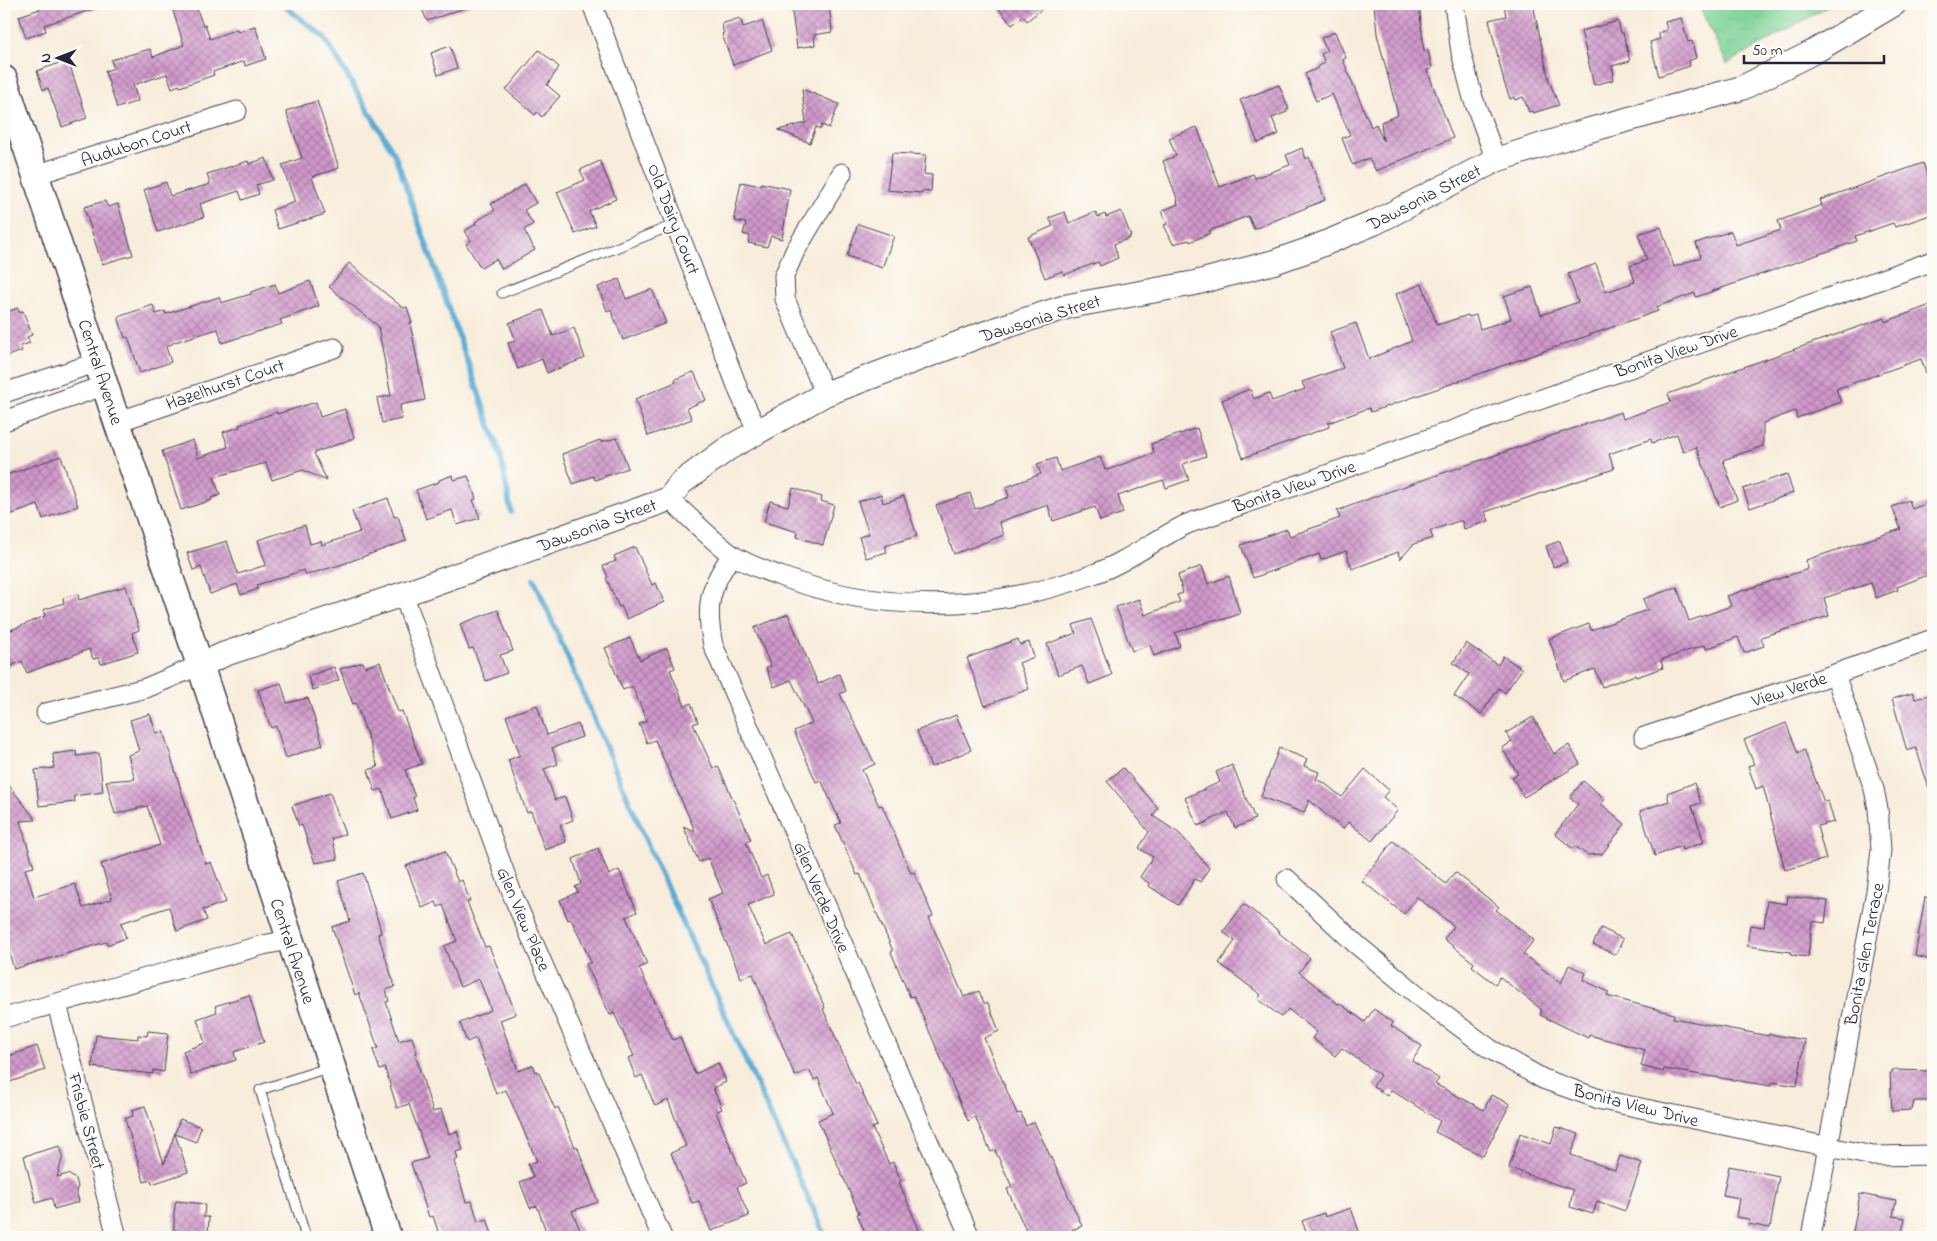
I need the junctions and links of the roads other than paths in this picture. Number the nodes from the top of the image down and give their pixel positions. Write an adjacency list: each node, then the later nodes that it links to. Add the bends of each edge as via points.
1 (592, 4): 10 (street, Old Dairy Court)
2 (1454, 4): 7 (street, via 1461,52 1473,98)
3 (1894, 4): 7 (street, Dawsonia Street, via 1815,51 1742,88 1586,131)
4 (4, 79): 6 (main road, Central Avenue)
5 (237, 111): 9 (street, Audubon Court)
6 (11, 126): 9 (main road, Central Avenue)
7 (1496, 160): 16 (street, Dawsonia Street, via 1374,224 1311,250 1195,283 1069,306 997,329)
8 (842, 173): 16 (street, via 795,251 784,276 785,299)
9 (35, 175): 14 (main road, Central Avenue)
10 (676, 224): 12 (lane); 19 (street, Old Dairy Court, via 740,394)
11 (1933, 261): 21 (street, Bonita View Drive, via 1187,524 1092,575 1032,593 955,604 889,602 824,590)
12 (502, 293)
13 (334, 348): 18 (street, Hazelhurst Court)
14 (102, 374): 15 (street); 17 (street); 18 (main road, Central Avenue)
15 (4, 393)
16 (825, 394): 19 (street, Dawsonia Street)
17 (4, 421)
18 (117, 422): 24 (main road, Central Avenue)
19 (758, 432): 20 (street, Dawsonia Street, via 727,449 681,483)
20 (669, 499): 21 (street, Bonita View Drive); 22 (street, Dawsonia Street)
21 (732, 555): 39 (street, Glen Verde Drive, via 720,572 710,597 708,622 713,645)
22 (403, 594): 24 (street, Dawsonia Street); 38 (street, Glen View Place, via 513,896)
23 (1933, 639): 25 (street, View Verde)
24 (200, 665): 26 (street, via 146,688); 29 (main road, Central Avenue)
25 (1834, 674): 27 (street, View Verde); 33 (street, Bonita Glen Terrace, via 1874,789 1881,850)
26 (46, 713)
27 (1644, 737)
28 (1287, 878): 33 (street, Bonita View Drive, via 1362,950 1420,997 1490,1049 1543,1079 1610,1102)
29 (289, 940): 30 (street); 32 (main road, Central Avenue)
30 (57, 1004): 31 (street); 35 (street, Frisbie Street)
31 (4, 1018)
32 (331, 1067): 36 (lane, via 260,1090); 37 (main road, Central Avenue)
33 (1828, 1146): 34 (street, Bonita View Drive, via 1873,1156); 40 (street, Bonita Glen Terrace)
34 (1933, 1155)
35 (118, 1237)
36 (306, 1237)
37 (388, 1237)
38 (662, 1237)
39 (970, 1237)
40 (1811, 1237)

